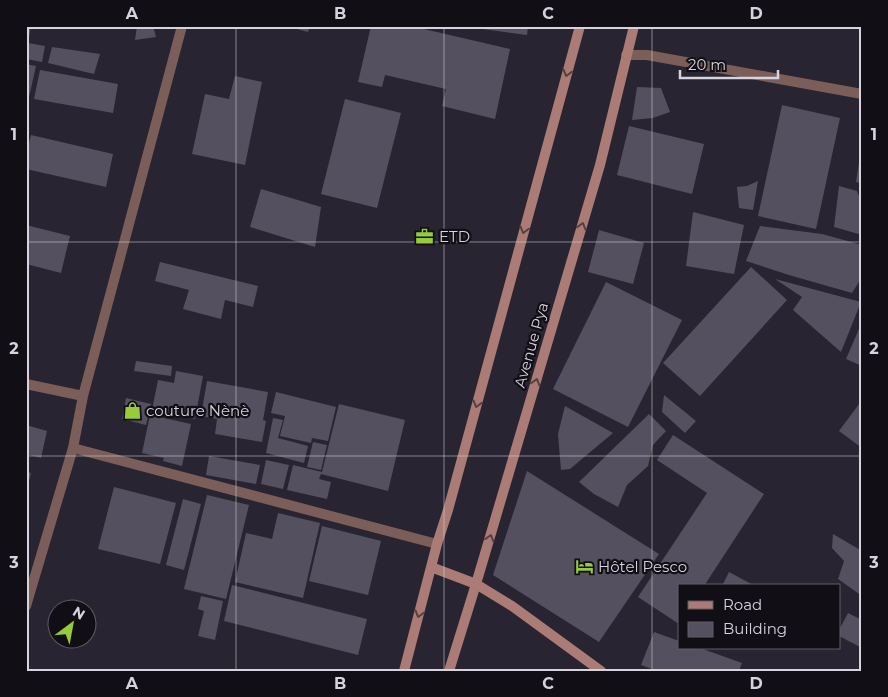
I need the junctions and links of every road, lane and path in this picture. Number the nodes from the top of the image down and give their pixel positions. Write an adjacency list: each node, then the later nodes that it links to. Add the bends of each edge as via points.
1 (182, 26): 7 (street)
2 (580, 26): 9 (main road, one-way to 9)
3 (634, 26): 4 (main road, Avenue Pya)
4 (626, 55): 5 (street, via 647,55); 11 (main road, Avenue Pya, one-way to 4, via 600,165)
5 (862, 94)
6 (26, 384): 7 (street)
7 (83, 396): 8 (street)
8 (72, 448): 9 (street); 12 (street)
9 (437, 544): 10 (main road)
10 (432, 567): 11 (main road); 13 (main road, one-way to 13)
11 (476, 584): 14 (main road, Avenue Pya); 15 (main road, via 512,606)
12 (26, 606)
13 (404, 671)
14 (449, 671)
15 (601, 671)

